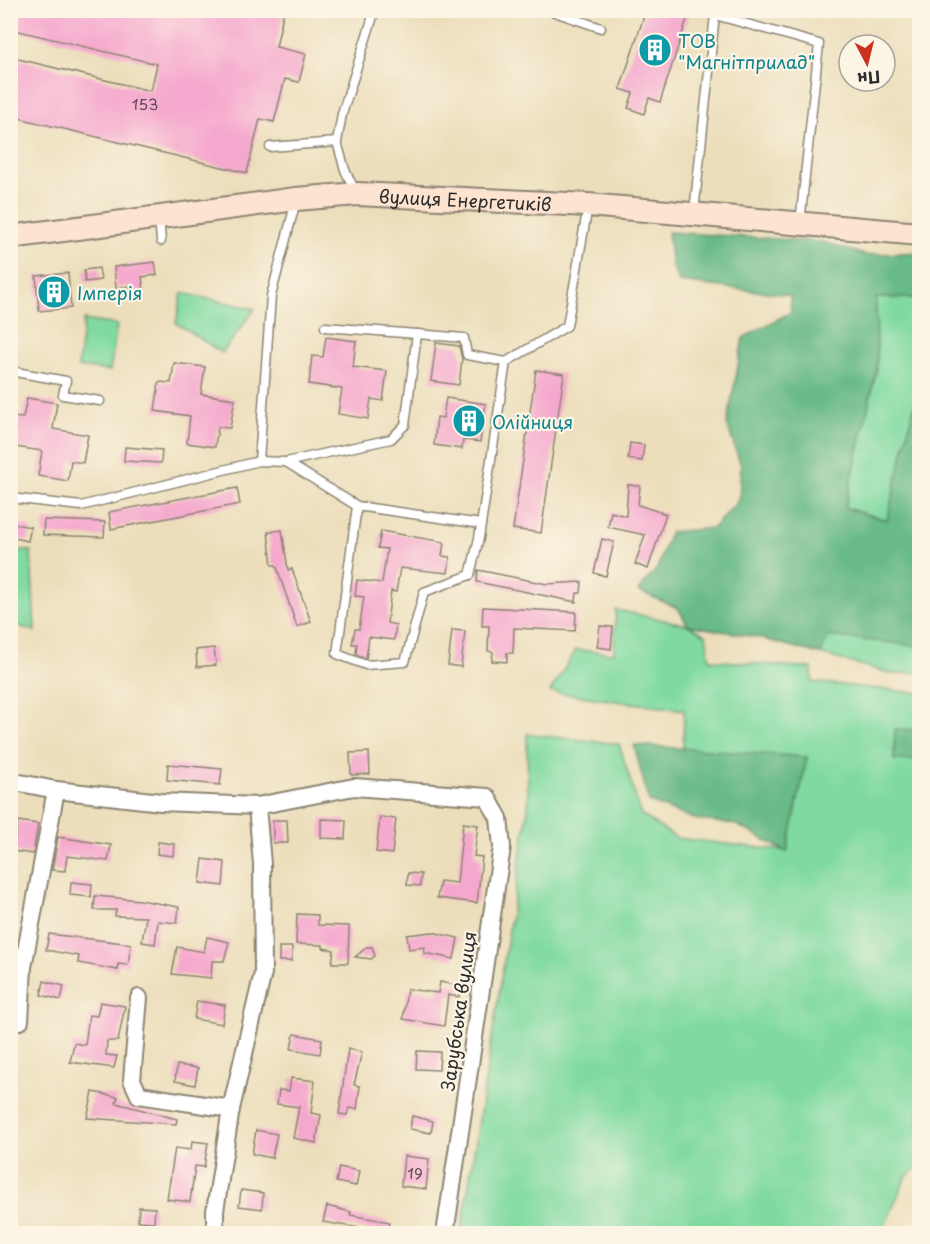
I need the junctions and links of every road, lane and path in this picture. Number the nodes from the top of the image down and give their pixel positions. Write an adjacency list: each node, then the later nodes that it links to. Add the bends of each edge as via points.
1 (375, 10): 5 (lane)
2 (549, 10): 4 (lane)
3 (715, 13): 10 (lane); 12 (lane, via 819,44)
4 (601, 28)
5 (337, 142): 6 (lane); 7 (lane)
6 (270, 147)
7 (357, 194): 8 (main road, вулиця Енергетиків); 9 (main road, вулиця Енергетиків)
8 (296, 199): 11 (main road, вулиця Енергетиків); 22 (lane, via 271,296)
9 (588, 205): 10 (main road, вулиця Енергетиків); 19 (lane, via 567,326)
10 (693, 215): 12 (main road, вулиця Енергетиків)
11 (159, 218): 14 (main road, вулиця Енергетиків); 15 (lane)
12 (800, 224): 13 (main road, вулиця Енергетиків)
13 (920, 234)
14 (13, 236): 16 (lane)
15 (161, 241)
16 (10, 266)
17 (325, 327): 18 (lane)
18 (417, 334): 19 (lane, via 464,339 467,355); 23 (lane, via 405,425 391,439)
19 (506, 362): 26 (lane)
20 (10, 371): 21 (lane, via 57,378 66,381 63,395)
21 (100, 401)
22 (259, 461): 23 (lane); 24 (lane, via 81,506)
23 (286, 462): 25 (lane)
24 (10, 498)
25 (357, 506): 26 (lane); 26 (lane, via 338,654 366,665 405,662 424,592 470,575)
26 (481, 524)
27 (10, 781): 28 (street)
28 (56, 790): 29 (street, via 161,802); 30 (street)
29 (257, 806): 33 (street, via 263,973); 35 (street, Зарубська вулиця, via 354,787 487,797 499,818 501,847)
30 (17, 966): 32 (street)
31 (139, 998): 33 (street, via 132,1080 139,1095)
32 (20, 1021)
33 (231, 1109): 34 (street)
34 (215, 1233)
35 (445, 1233)

